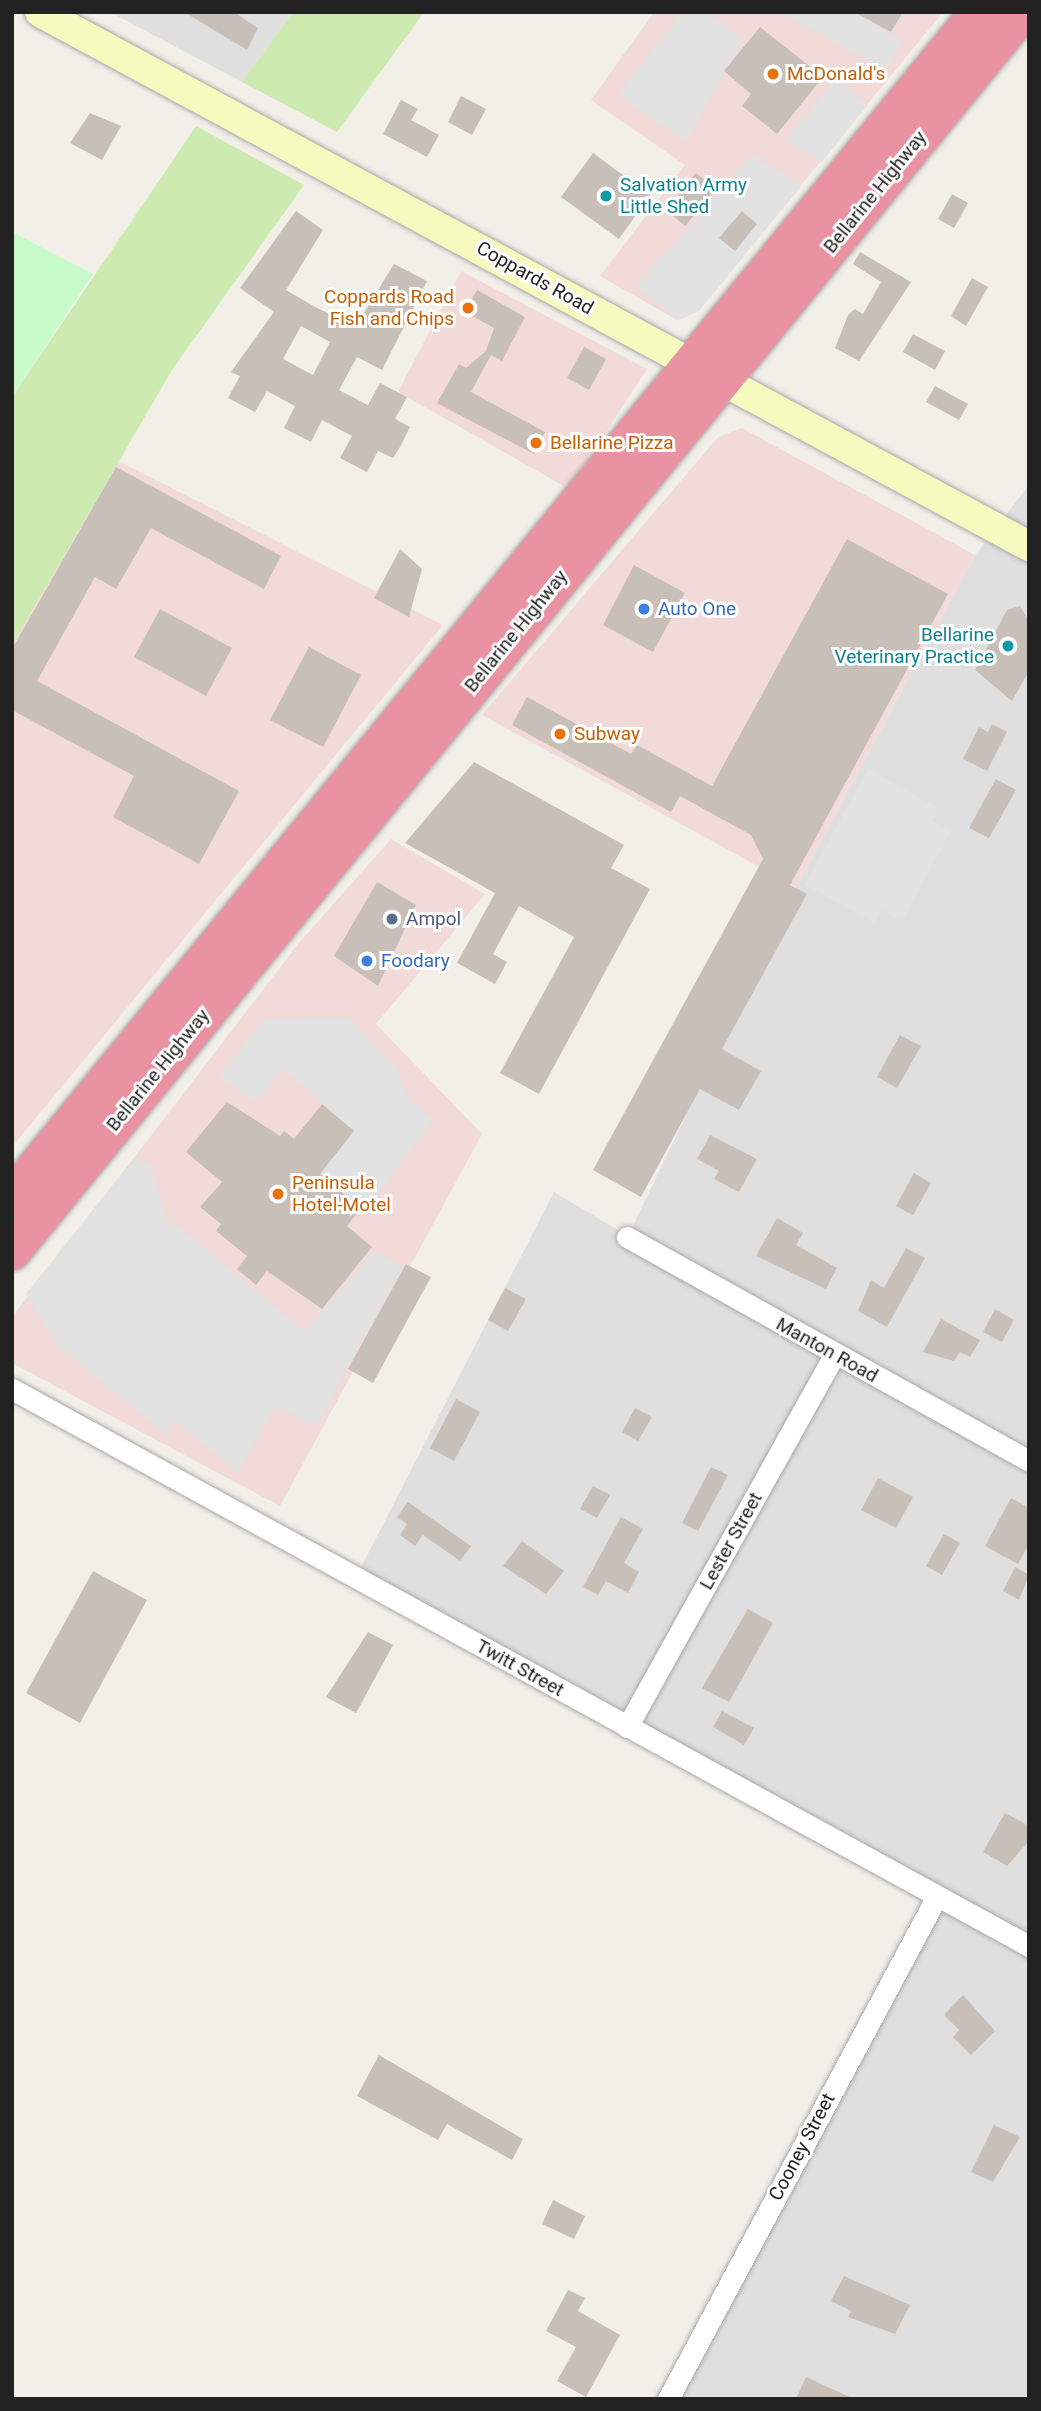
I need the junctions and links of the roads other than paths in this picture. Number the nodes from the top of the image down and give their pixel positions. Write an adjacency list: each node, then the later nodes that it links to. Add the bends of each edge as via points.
1 (40, 12): 4 (street, Coppards Road)
2 (979, 12): 4 (highway, Bellarine Highway)
3 (1022, 12): 4 (highway, Bellarine Highway)
4 (707, 371): 5 (street, Coppards Road); 6 (highway, Bellarine Highway); 8 (highway, Bellarine Highway)
5 (1029, 546)
6 (12, 1196)
7 (627, 1237): 9 (street, Manton Road)
8 (12, 1251)
9 (834, 1355): 11 (street, Manton Road); 12 (street, Lester Street)
10 (12, 1389): 12 (street, Twitt Street)
11 (1029, 1461)
12 (627, 1727): 13 (street, Twitt Street)
13 (937, 1896): 14 (street, Twitt Street); 15 (street, Cooney Street)
14 (1029, 1946)
15 (667, 2399)

